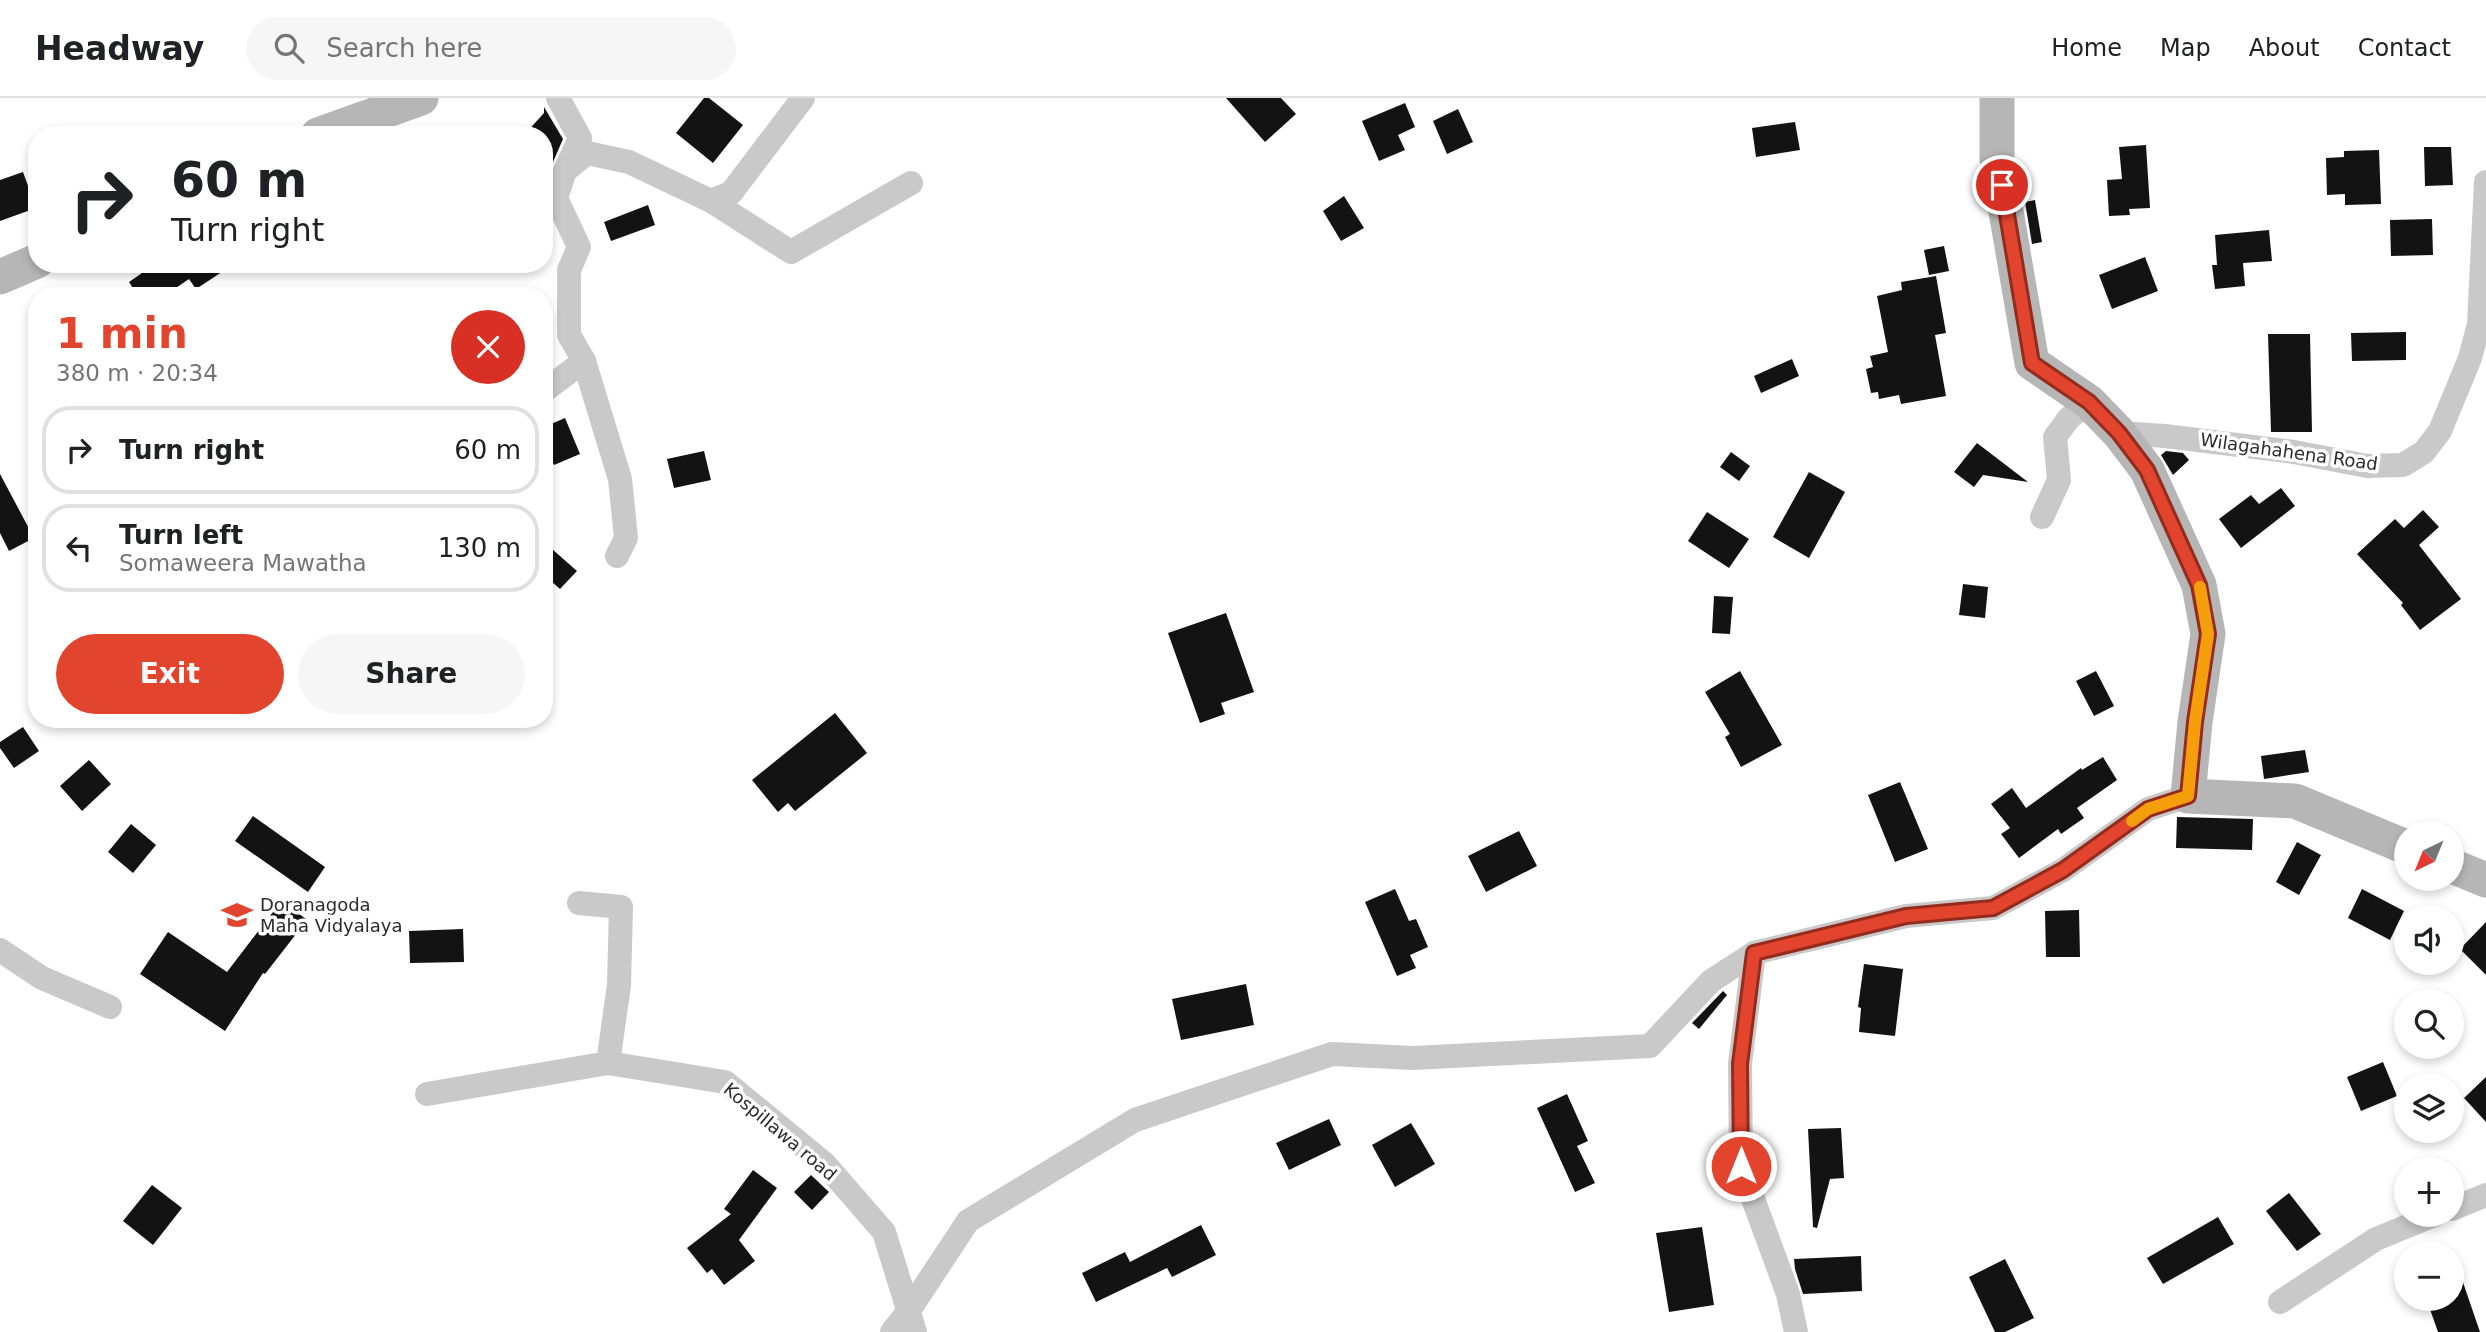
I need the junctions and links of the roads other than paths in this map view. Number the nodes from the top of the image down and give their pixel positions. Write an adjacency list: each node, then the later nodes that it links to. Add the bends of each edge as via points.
1 (421, 98): 5 (street)
2 (558, 98): 6 (street, via 580,138)
3 (803, 98): 9 (street, via 731,193)
4 (1997, 98): 14 (street, via 1997,159 2032,363)
5 (343, 126)
6 (565, 171): 9 (street, via 587,153 629,162); 12 (street, via 556,198 579,247 569,270 569,335)
7 (2486, 182): 15 (street, Wilagahahena Road, via 2479,324 2441,431 2424,452 2403,465 2367,466 2294,452)
8 (911, 183): 9 (street, via 791,252)
9 (711, 201)
10 (28, 265): 11 (street)
11 (0, 277)
12 (584, 361): 13 (street); 17 (street, via 620,479 626,538)
13 (553, 384)
14 (2089, 402): 15 (street); 16 (street, via 2055,437 2059,480)
15 (2119, 433): 18 (street, via 2147,470 2199,585 2208,634)
16 (2042, 517)
17 (617, 556)
18 (2188, 796): 19 (street, via 2295,801); 24 (street, via 2148,809 2063,870 1993,908 1906,916)
19 (2394, 842)
20 (2464, 871): 21 (street)
21 (2486, 880)
22 (579, 903): 26 (street, via 621,907 619,985)
23 (0, 950): 25 (street, via 42,978)
24 (1754, 953): 32 (street, via 1712,981 1650,1046 1413,1058 1332,1054 1135,1120 968,1221); 34 (street, via 1740,1064 1741,1166 1788,1294)
25 (110, 1007)
26 (608, 1063): 27 (street, Kospillawa road); 32 (street, Kospillawa road, via 725,1082 825,1164 884,1232)
27 (427, 1094)
28 (2486, 1195): 29 (street)
29 (2464, 1204)
30 (2405, 1227): 31 (street, via 2376,1239)
31 (2280, 1301)
32 (911, 1322): 33 (street)
33 (892, 1332)
34 (1796, 1332)

